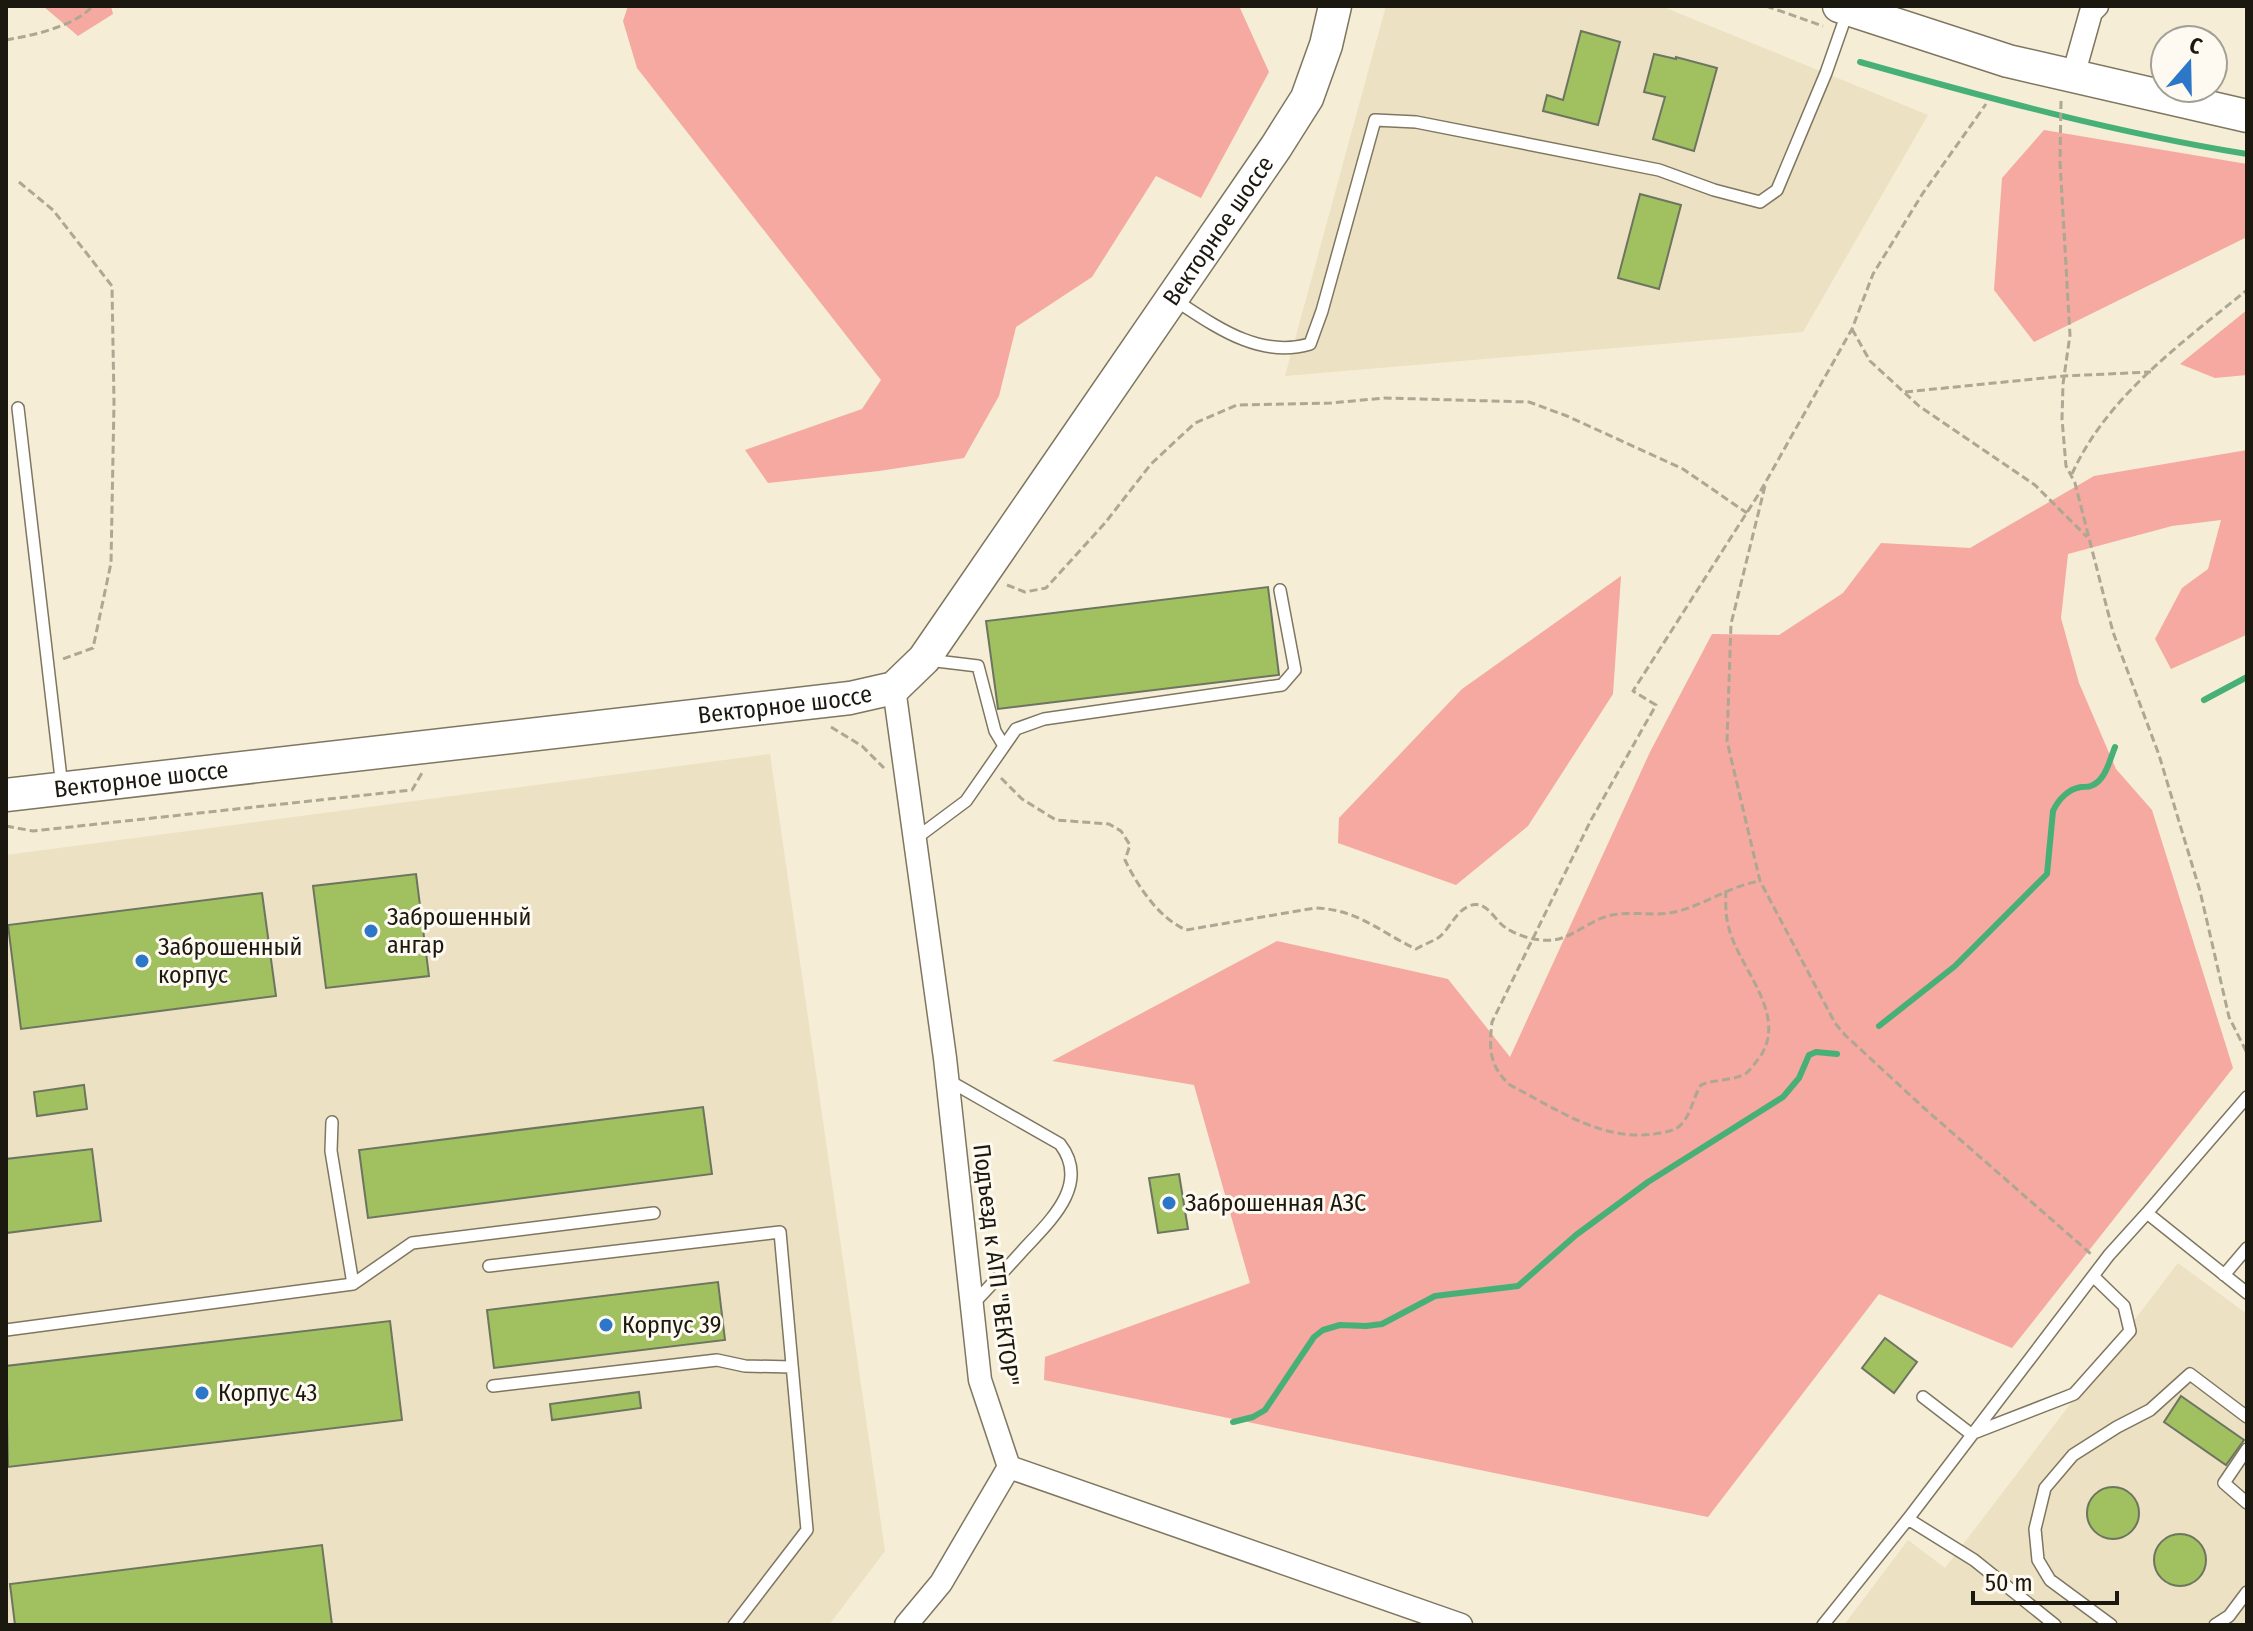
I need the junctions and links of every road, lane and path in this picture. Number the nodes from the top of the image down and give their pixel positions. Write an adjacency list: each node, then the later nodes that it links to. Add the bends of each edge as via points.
1 (93, 6): 6 (path, via 83,16)
2 (1335, 6): 12 (main road, Векторное шоссе, via 1307,98)
3 (1766, 6): 5 (path)
4 (2097, 6): 7 (street)
5 (1843, 16): 7 (main road, via 1900,21 2008,61); 12 (lane, via 1777,190 1760,202 1659,170 1416,122 1375,120 1310,344 1293,349 1255,345)
6 (6, 40)
7 (2067, 75): 9 (main road); 15 (path, via 2060,162 2070,335)
8 (1986, 104): 13 (path, via 1873,274)
9 (2247, 116)
10 (19, 182): 25 (path, via 53,210 112,286 111,563 93,648)
11 (2247, 290): 14 (path)
12 (1174, 299): 22 (main road, Векторное шоссе)
13 (1852, 329): 16 (path, via 1870,361); 19 (path)
14 (2151, 372): 15 (path); 18 (path, via 2109,413)
15 (2064, 376): 16 (path); 18 (path, via 2062,419)
16 (1905, 392): 21 (path, via 2035,485)
17 (18, 408): 25 (lane)
18 (2071, 476): 21 (path)
19 (1767, 479): 20 (path); 36 (path, via 1731,624 1727,741)
20 (1747, 513): 22 (path, via 1683,469 1529,402 1384,398 1237,405 1195,423 1151,464 1046,588 1025,592 1008,586); 38 (path, via 1633,691 1656,705 1591,820)
21 (2089, 539): 39 (path, via 2113,632 2159,755 2200,891 2229,1017)
22 (987, 565): 24 (main road, Векторное шоссе)
23 (1280, 590): 28 (lane, via 1295,670 1282,685 1044,719 1016,729)
24 (924, 659): 26 (main road, Векторное шоссе); 28 (lane, via 978,666)
25 (49, 664): 32 (lane)
26 (894, 688): 32 (main road, Векторное шоссе, via 850,698); 35 (street, Подъезд к АТП "ВЕКТОР")
27 (824, 725): 30 (path, via 862,746)
28 (1004, 746): 29 (lane)
29 (989, 768): 35 (lane, via 966,801); 38 (path, via 1022,799 1056,820 1109,824 1121,831 1130,845 1125,860 1133,876 1170,923 1186,930 1335,909 1359,916 1416,949 1438,937 1467,906 1480,904 1502,925)
30 (885, 770)
31 (423, 771): 34 (path, via 412,790 33,831)
32 (62, 787): 33 (main road, Векторное шоссе)
33 (6, 795)
34 (6, 826)
35 (914, 839): 40 (street, Подъезд к АТП "ВЕКТОР")
36 (1760, 881): 37 (path); 46 (path, via 1845,1035)
37 (1726, 890): 38 (path, via 1693,908 1606,916 1554,940); 38 (path, via 1725,912 1733,939 1764,1001 1767,1043 1744,1075 1701,1085 1689,1114 1675,1130 1634,1137 1613,1134 1510,1085 1495,1068 1490,1055 1492,1022)
38 (1535, 939)
39 (2247, 1053)
40 (946, 1079): 52 (street, Подъезд к АТП "ВЕКТОР"); 52 (lane, via 1060,1144 1072,1168 1060,1210)
41 (2247, 1097): 44 (lane)
42 (332, 1122): 50 (lane, via 331,1151)
43 (654, 1213): 50 (lane, via 412,1243)
44 (2147, 1213): 46 (lane); 48 (lane)
45 (2247, 1248): 48 (lane)
46 (2102, 1265): 49 (lane)
47 (489, 1266): 54 (lane, via 780,1232)
48 (2224, 1275): 51 (lane)
49 (2094, 1277): 58 (lane); 58 (lane, via 2124,1306 2130,1331 2074,1394)
50 (353, 1284): 53 (lane)
51 (2247, 1293)
52 (973, 1305): 60 (street, Подъезд к АТП "ВЕКТОР", via 980,1380)
53 (6, 1330)
54 (792, 1367): 55 (lane, via 717,1360); 64 (lane, via 807,1530)
55 (493, 1386)
56 (1923, 1397): 58 (lane)
57 (2247, 1417): 69 (lane, via 2190,1374 2150,1410 2073,1455 2045,1488 2035,1529 2038,1560 2050,1580)
58 (1971, 1434): 62 (lane)
59 (2247, 1449): 61 (lane, via 2224,1483)
60 (1009, 1467): 65 (street, via 941,1583); 66 (street)
61 (2247, 1503)
62 (1908, 1519): 67 (lane); 68 (lane, via 1974,1560)
63 (2247, 1592): 70 (lane)
64 (734, 1625)
65 (906, 1625)
66 (1461, 1625)
67 (1823, 1625)
68 (2055, 1625)
69 (2111, 1625)
70 (2215, 1625)

